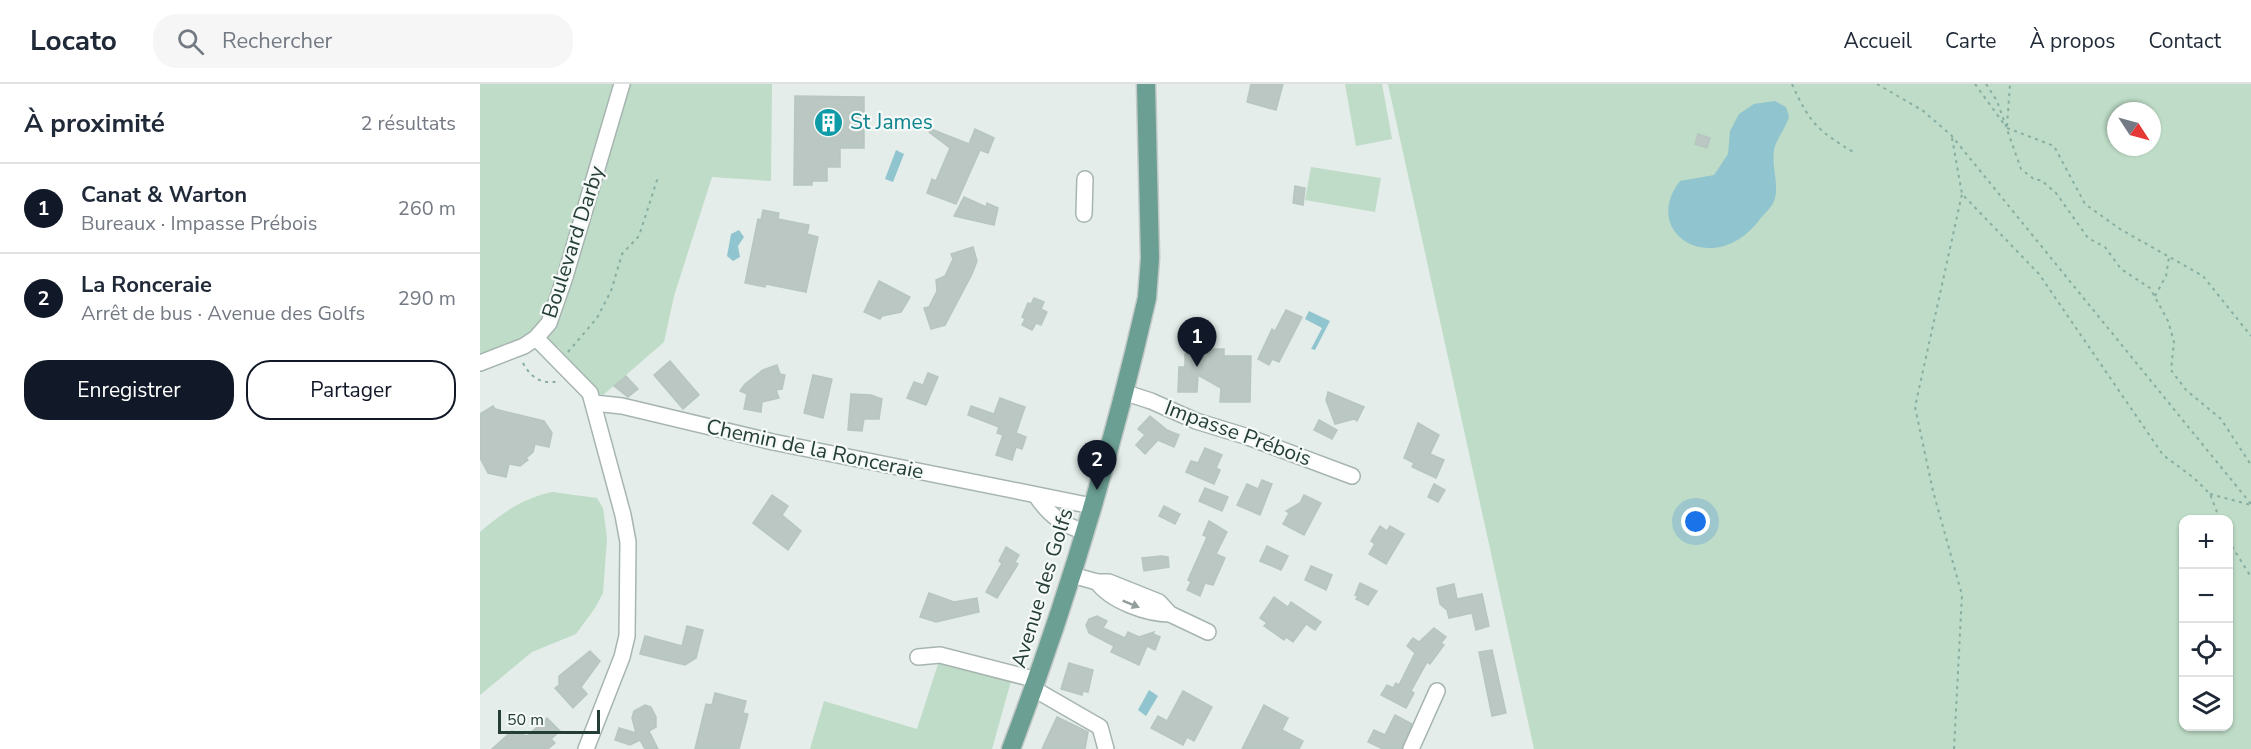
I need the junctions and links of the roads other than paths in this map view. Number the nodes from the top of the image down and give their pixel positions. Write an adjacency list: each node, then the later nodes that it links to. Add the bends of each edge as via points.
1 (622, 84): 5 (street, Boulevard Darby, via 566,277 549,323)
2 (1146, 84): 7 (main road, Avenue des Golfs, via 1150,258 1147,298)
3 (1085, 179): 4 (street)
4 (1084, 214)
5 (536, 338): 6 (street, Boulevard Darby); 8 (street, via 583,384)
6 (480, 363)
7 (1123, 392): 9 (street, Impasse Prébois); 11 (main road, Avenue des Golfs)
8 (594, 403): 10 (street, Chemin de la Ronceraie); 18 (street, via 628,542 627,636)
9 (1352, 476)
10 (1037, 497): 11 (street, Chemin de la Ronceraie); 12 (street, via 1066,526)
11 (1092, 506): 12 (main road, Avenue des Golfs)
12 (1085, 532): 13 (main road, Avenue des Golfs)
13 (1072, 575): 14 (street, via 1097,582 1105,593 1156,614 1170,614); 16 (main road, Avenue des Golfs)
14 (1208, 632)
15 (918, 657): 16 (street, via 940,655)
16 (1036, 685): 19 (main road, Avenue des Golfs); 20 (street, via 1100,727)
17 (1437, 691): 21 (street)
18 (586, 749)
19 (1011, 749)
20 (1106, 749)
21 (1411, 749)

